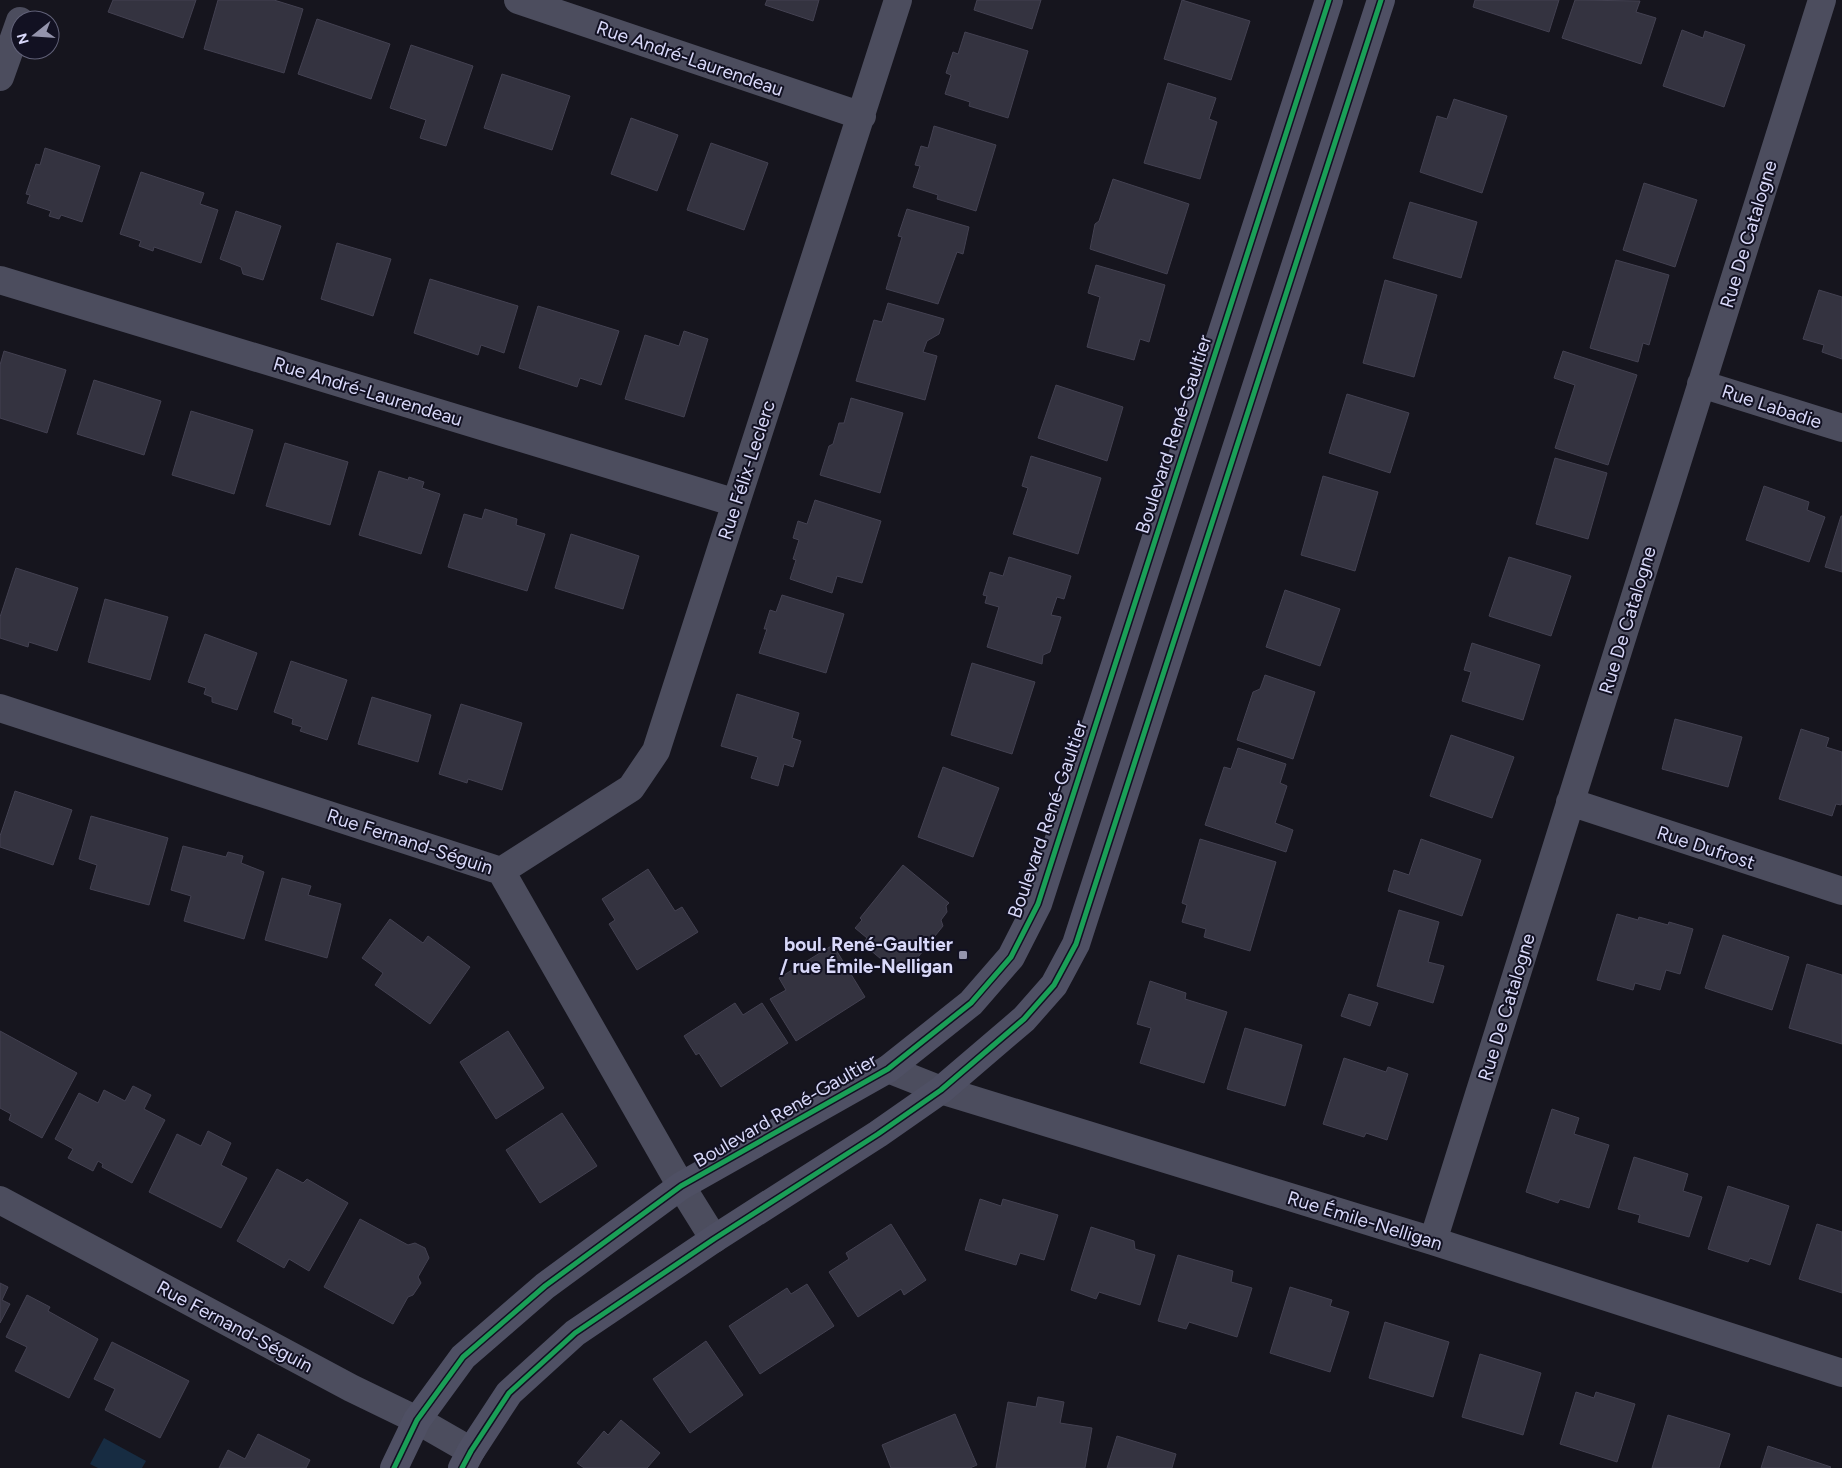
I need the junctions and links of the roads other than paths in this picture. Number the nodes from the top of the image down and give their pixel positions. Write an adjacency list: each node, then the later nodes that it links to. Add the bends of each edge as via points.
1 (518, 0): 8 (street, Rue André-Laurendeau)
2 (898, 0): 8 (street, Rue Félix-Leclerc)
3 (1329, 0): 17 (street, Boulevard René-Gaultier, via 1038,904 1011,957 971,1003)
4 (1381, 0): 18 (street, via 1076,944 1054,985 1024,1019)
5 (1822, 0): 10 (street, Rue De Catalogne)
6 (10, 49): 7 (street)
7 (0, 77)
8 (862, 116): 12 (street, Rue Félix-Leclerc)
9 (0, 280): 12 (street, Rue André-Laurendeau)
10 (1701, 384): 11 (street, Rue Labadie); 14 (street, Rue De Catalogne)
11 (1842, 428)
12 (736, 503): 15 (street, Rue Félix-Leclerc, via 656,751 631,788)
13 (0, 708): 15 (street, Rue Fernand-Séguin)
14 (1570, 802): 16 (street, Rue Dufrost); 22 (street, Rue De Catalogne)
15 (501, 871): 19 (street, Rue Fernand-Séguin)
16 (1842, 891)
17 (888, 1069): 18 (street, Rue Émile-Nelligan); 19 (street, Boulevard René-Gaultier)
18 (941, 1090): 21 (street); 22 (street, Rue Émile-Nelligan)
19 (681, 1186): 21 (street, Rue Fernand-Séguin); 24 (street, Boulevard René-Gaultier, via 545,1286 462,1357)
20 (0, 1200): 24 (street, Rue Fernand-Séguin)
21 (714, 1238): 25 (street, via 575,1333 509,1393)
22 (1433, 1241): 23 (street, Rue Émile-Nelligan)
23 (1842, 1373)
24 (417, 1420): 25 (street, Rue Fernand-Séguin); 26 (street, Boulevard René-Gaultier)
25 (466, 1459)
26 (394, 1468)

